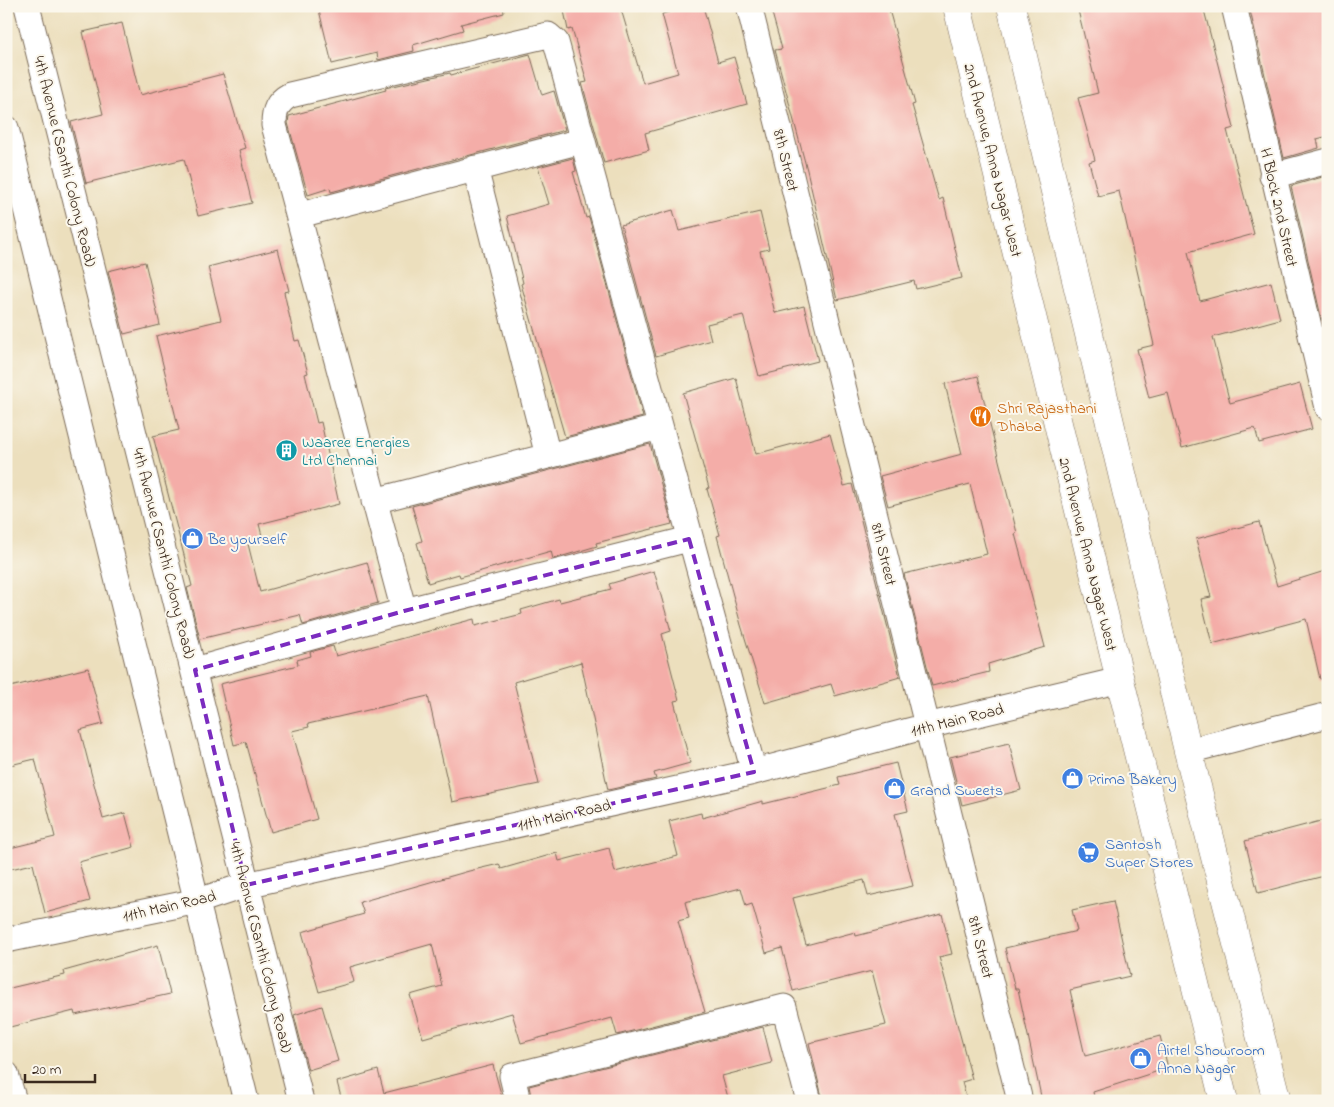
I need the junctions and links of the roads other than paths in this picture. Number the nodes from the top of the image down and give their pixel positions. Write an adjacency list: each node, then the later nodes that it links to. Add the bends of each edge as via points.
1 (27, 6): 18 (street, 4th Avenue (Santhi Colony Road))
2 (749, 6): 21 (street, 8th Street)
3 (957, 6): 19 (main road, 2nd Avenue, Anna Nagar West)
4 (1011, 6): 22 (main road)
5 (1234, 6): 10 (street, H Block 2nd Street)
6 (6, 128): 25 (street)
7 (581, 141): 9 (street); 11 (street, via 556,42 548,36 290,94 278,104 274,125); 13 (street)
8 (1328, 161): 10 (street)
9 (475, 168): 11 (street); 14 (street)
10 (1272, 176): 12 (street, H Block 2nd Street)
11 (300, 214): 15 (street)
12 (1328, 408)
13 (660, 426): 14 (street); 16 (street)
14 (548, 456): 15 (street)
15 (374, 501): 17 (street)
16 (689, 539): 17 (street); 23 (street)
17 (404, 611): 18 (street)
18 (195, 670): 24 (street, 4th Avenue (Santhi Colony Road))
19 (1120, 680): 21 (street, 11th Main Road); 34 (main road, 2nd Avenue, Anna Nagar West)
20 (1328, 715): 22 (street)
21 (928, 726): 23 (street, 11th Main Road); 33 (street, 8th Street)
22 (1188, 751): 35 (main road)
23 (754, 772): 24 (street, 11th Main Road)
24 (246, 885): 25 (street, 11th Main Road); 30 (street, 4th Avenue (Santhi Colony Road))
25 (198, 901): 26 (street, 11th Main Road); 29 (street)
26 (6, 940)
27 (6, 1074): 28 (street)
28 (14, 1101)
29 (246, 1101)
30 (301, 1101)
31 (518, 1101): 32 (street, via 512,1076 784,1007)
32 (810, 1101)
33 (1020, 1101)
34 (1224, 1101)
35 (1277, 1101)

